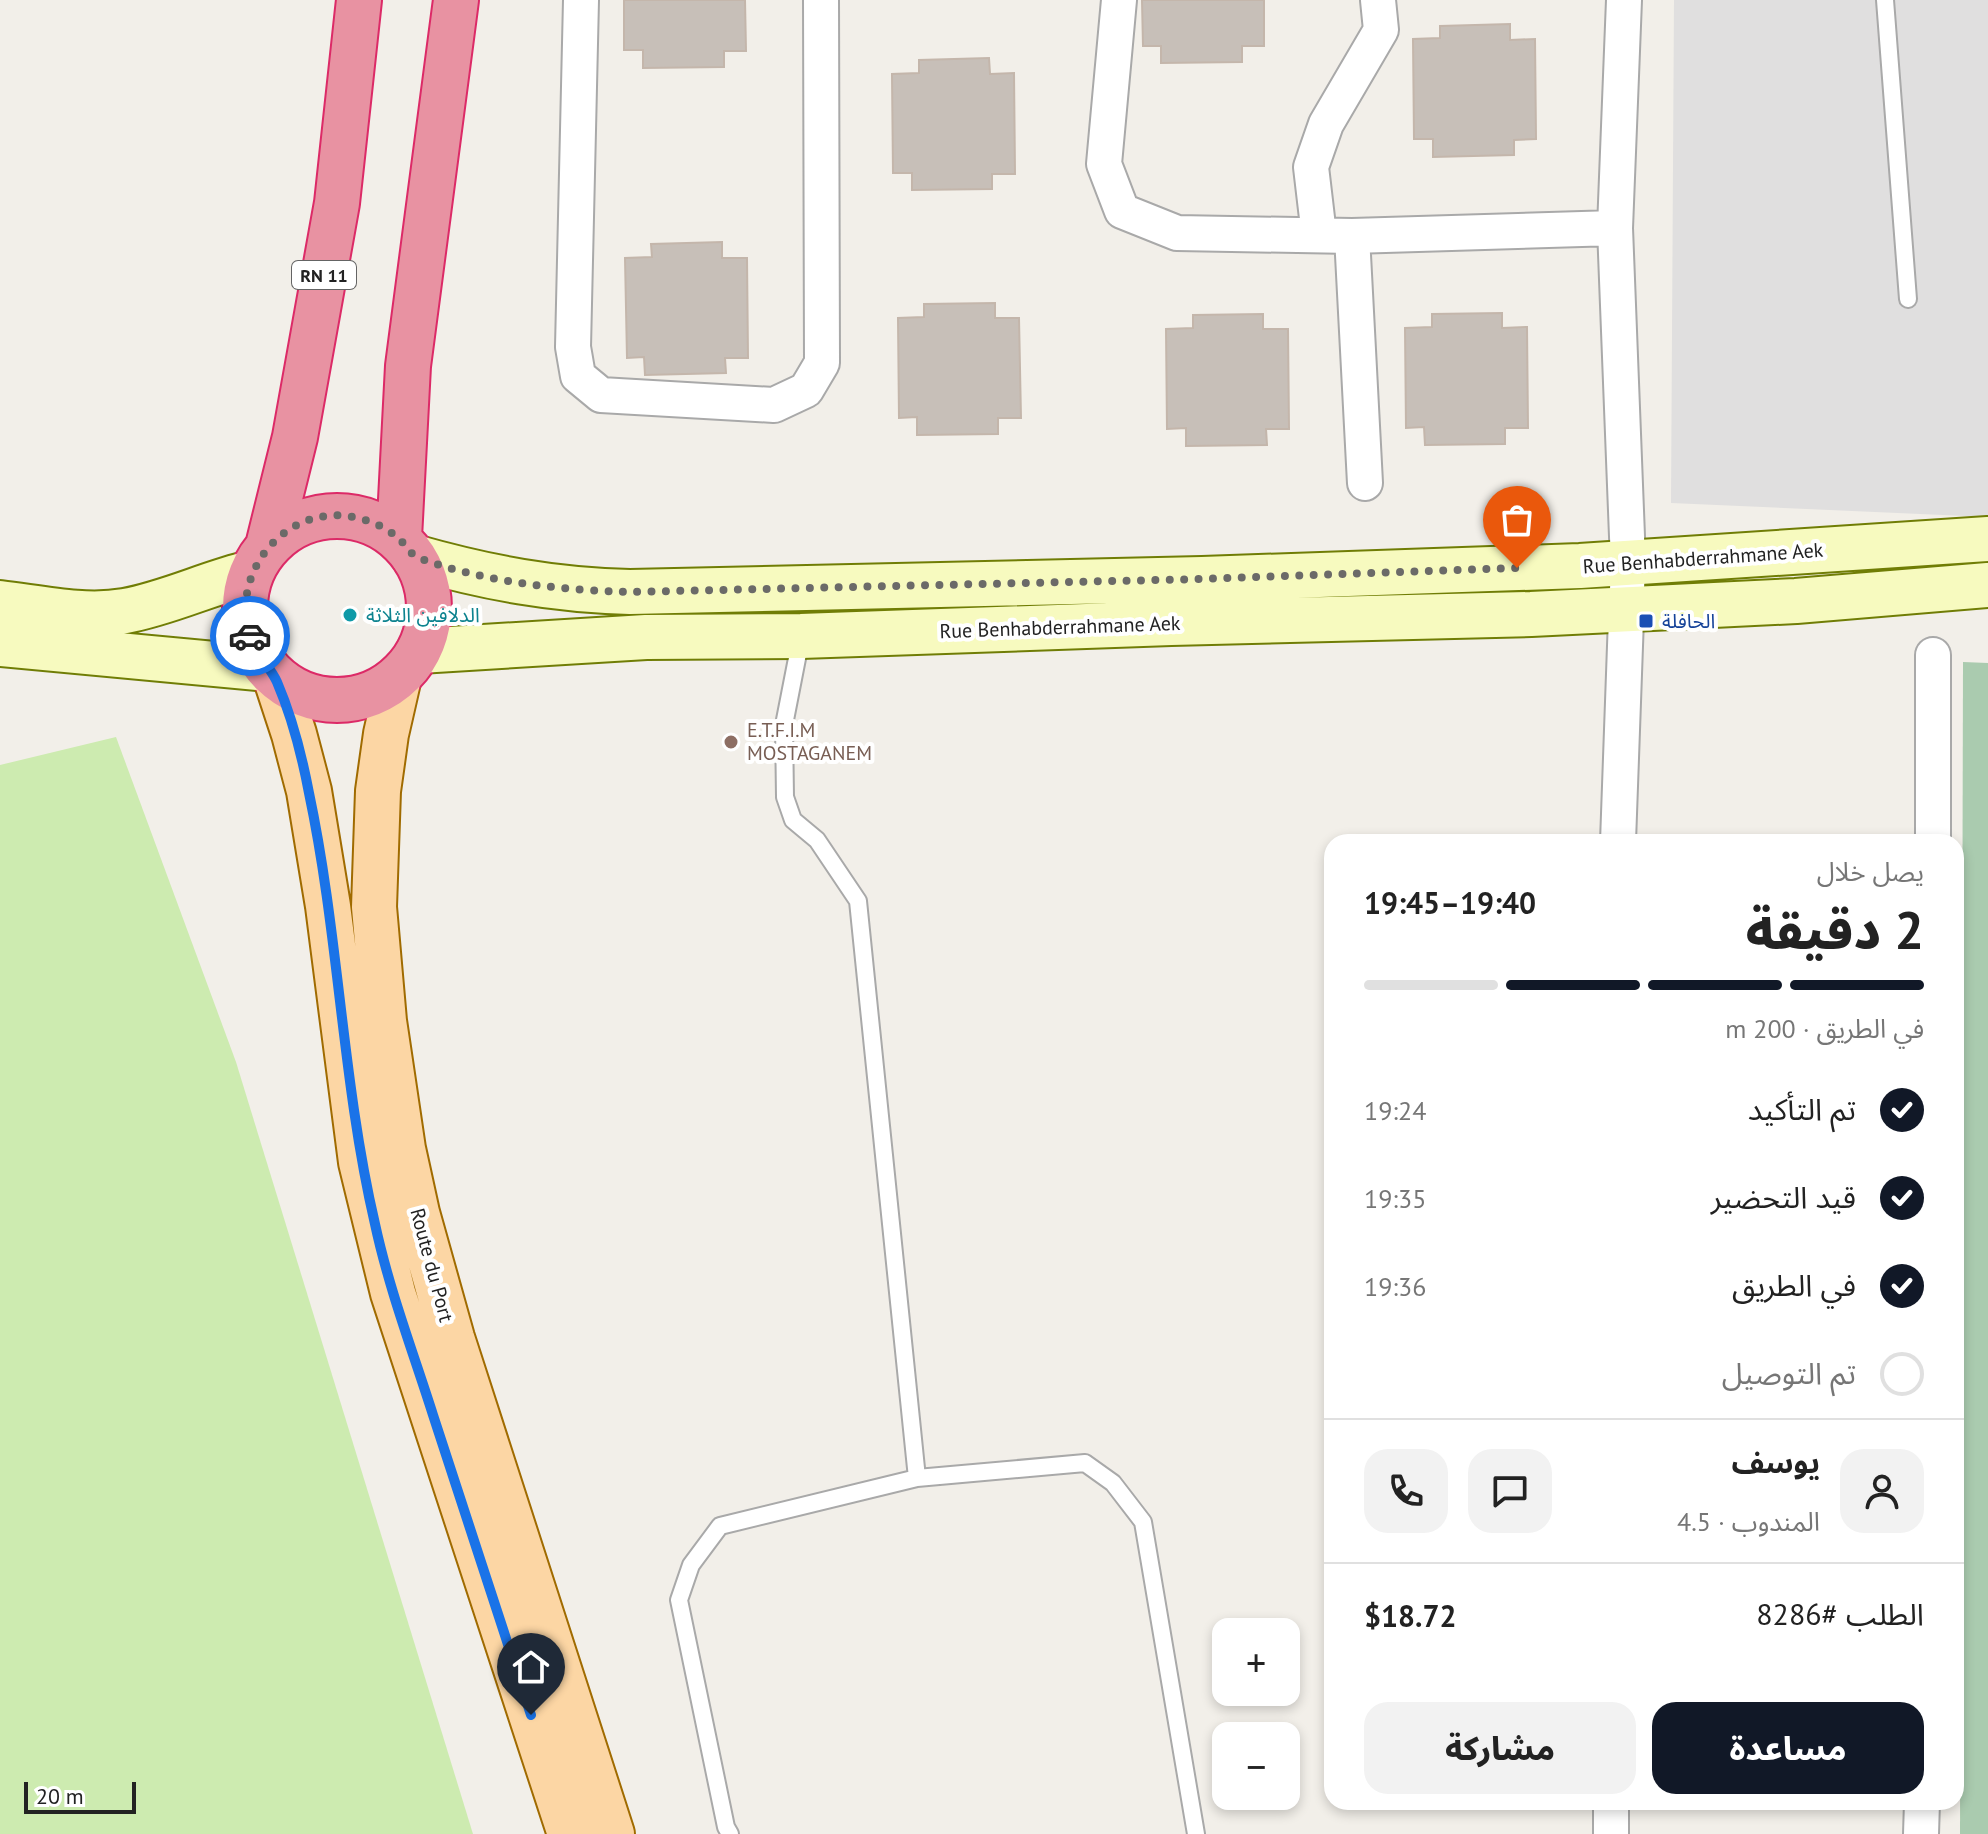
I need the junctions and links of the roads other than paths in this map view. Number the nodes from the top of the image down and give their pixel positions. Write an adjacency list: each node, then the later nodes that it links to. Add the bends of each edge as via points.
1 (359, 0): 15 (highway, RN 11, via 337,203 295,437)
2 (456, 0): 14 (highway, via 408,366)
3 (581, 0): 4 (street, via 573,347 578,376 601,395 774,405 806,390 822,363)
4 (821, 0)
5 (1119, 0): 10 (street, via 1104,164 1122,211 1177,233)
6 (1378, 0): 10 (street, via 1381,30 1326,124 1311,167)
7 (1624, 0): 9 (street)
8 (1885, 0): 11 (lane)
9 (1615, 228): 10 (street); 16 (street)
10 (1336, 235): 12 (street)
11 (1908, 299)
12 (1365, 483)
13 (1988, 539): 16 (main road, Rue Benhabderrahmane Aek)
14 (407, 547): 15 (highway, via 374,523 346,515 317,517 290,528); 16 (main road, Rue Benhabderrahmane Aek, via 462,570 570,590 630,592 1202,579); 23 (highway, via 425,579 430,603 428,628)
15 (260, 560): 18 (main road, via 164,602 123,611 76,613); 24 (highway, via 245,598 246,623 253,648)
16 (1628, 562): 19 (street)
17 (1988, 585): 19 (main road, Rue Benhabderrahmane Aek)
18 (0, 603)
19 (1626, 609): 20 (main road, Rue Benhabderrahmane Aek); 25 (street)
20 (801, 636): 23 (main road, Rue Benhabderrahmane Aek, via 646,637); 27 (lane, via 784,725 785,797 793,820 817,840 858,901)
21 (0, 644): 24 (main road)
22 (1933, 655): 26 (street)
23 (409, 664): 24 (highway, via 371,694 338,701 305,695); 31 (main road, Route du Port, via 378,791 374,849 384,1021 403,1149 445,1313)
24 (272, 674): 30 (main road, via 298,748 320,848 351,1095 376,1228)
25 (1618, 834)
26 (1933, 834)
27 (917, 1478): 32 (lane, via 720,1526 691,1565 679,1600); 33 (lane, via 1085,1463 1113,1483 1143,1522)
28 (1611, 1810): 34 (street)
29 (1922, 1810): 35 (street)
30 (570, 1834)
31 (612, 1834)
32 (730, 1834)
33 (1196, 1834)
34 (1611, 1834)
35 (1921, 1834)

